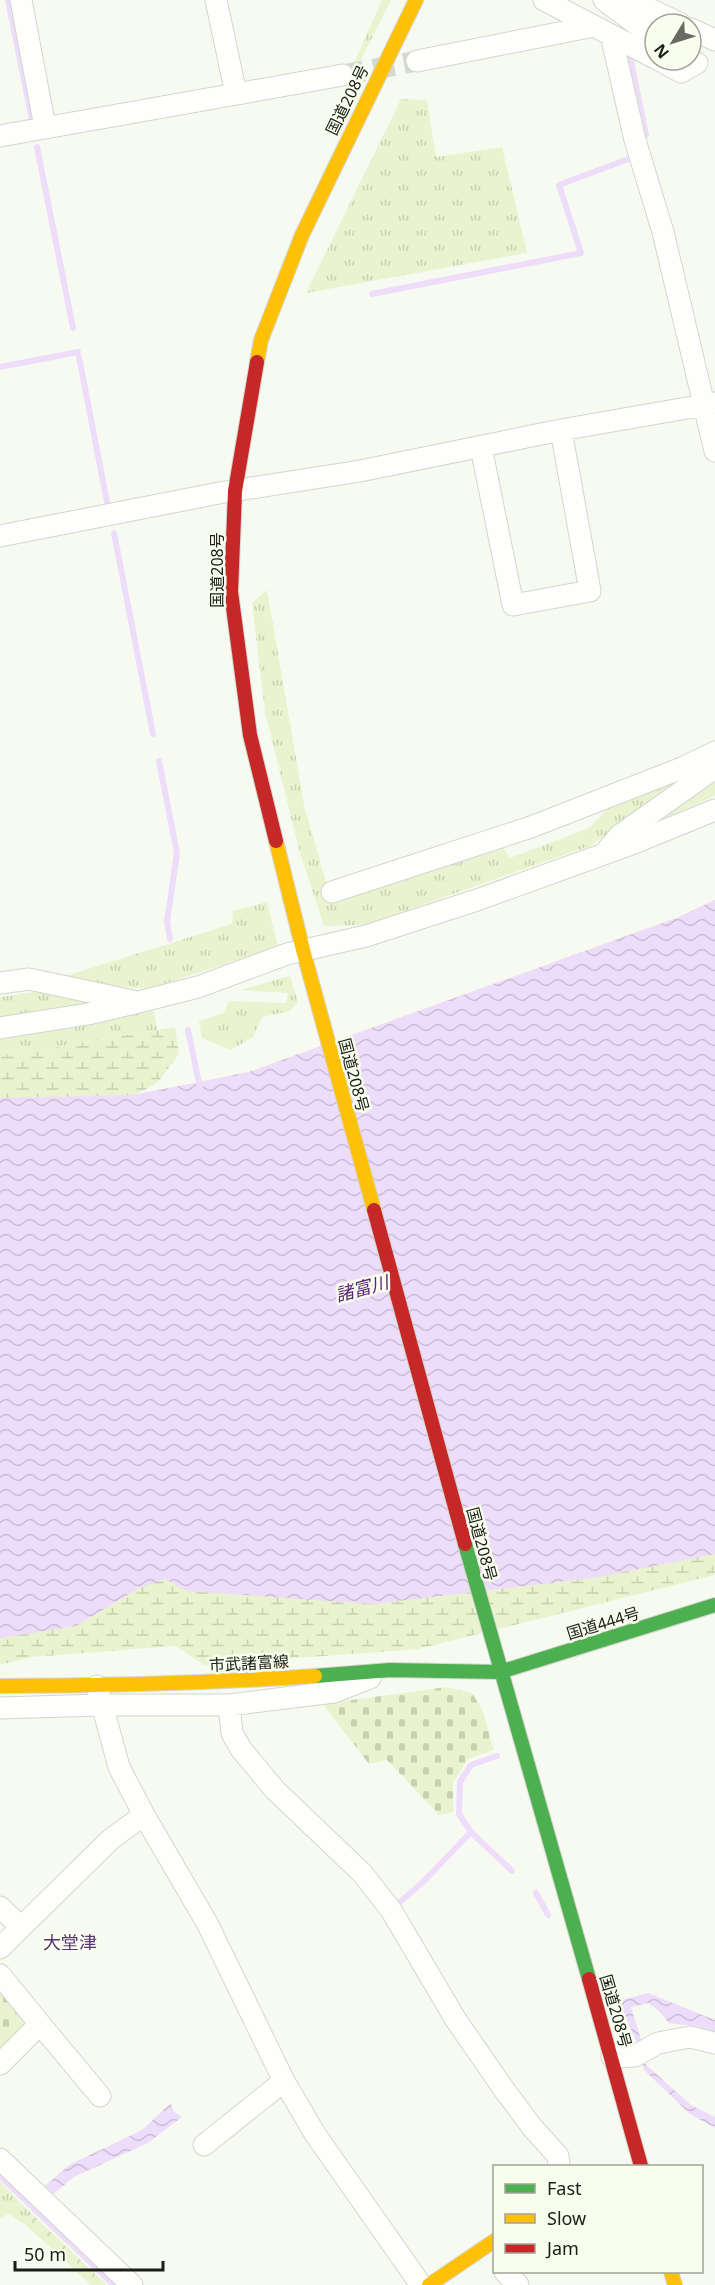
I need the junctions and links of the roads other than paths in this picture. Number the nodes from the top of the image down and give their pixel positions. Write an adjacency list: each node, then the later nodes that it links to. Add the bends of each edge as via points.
1 (21, 0): 14 (street)
2 (216, 0): 13 (street)
3 (416, 0): 20 (main road, 国道208号, via 302,235 261,340)
4 (544, 0): 9 (street)
5 (604, 0): 8 (street)
6 (631, 0): 7 (street)
7 (656, 12)
8 (643, 29)
9 (602, 30): 10 (street); 11 (street); 16 (street)
10 (643, 52)
11 (417, 61)
12 (343, 75): 13 (street)
13 (236, 94): 14 (street)
14 (45, 127): 15 (street)
15 (0, 136)
16 (710, 404): 17 (street); 19 (street)
17 (561, 430): 18 (street); 18 (street, via 590,591 513,605)
18 (481, 447): 20 (street)
19 (715, 451)
20 (236, 491): 21 (street); 27 (main road, 国道208号, via 231,592 250,735)
21 (0, 536)
22 (715, 752): 26 (street, via 531,827)
23 (715, 768): 25 (street, via 620,835)
24 (715, 810): 25 (street)
25 (604, 854): 27 (street, via 366,936)
26 (332, 892)
27 (303, 950): 29 (street, via 198,987); 33 (main road, 国道208号)
28 (0, 983): 29 (street, via 29,979)
29 (139, 1002): 30 (street)
30 (0, 1028)
31 (715, 1605): 33 (main road, 国道444号)
32 (390, 1670): 33 (main road, 市武諸富線); 35 (main road, 市武諸富線); 36 (street, via 334,1692)
33 (500, 1672): 45 (main road, 国道208号)
34 (0, 1686): 35 (main road, 市武諸富線)
35 (99, 1695): 36 (street); 37 (street); 38 (street, via 119,1767)
36 (229, 1706): 51 (street, via 232,1733 242,1749 275,1790 362,1873 391,1910 456,2020 532,2127 558,2156)
37 (0, 1708)
38 (144, 1815): 40 (street, via 111,1839); 47 (street, via 207,1923)
39 (0, 1907): 40 (street)
40 (21, 1928): 41 (street)
41 (0, 1948)
42 (0, 1976): 43 (street)
43 (40, 2024): 46 (street); 48 (street)
44 (715, 2043): 45 (street, via 690,2037 658,2043 635,2056)
45 (612, 2056): 52 (main road, 国道208号)
46 (0, 2064)
47 (284, 2081): 49 (street); 56 (street, via 315,2134)
48 (100, 2096)
49 (204, 2145)
50 (0, 2159): 55 (street)
51 (558, 2165)
52 (641, 2165)
53 (490, 2250): 57 (main road)
54 (507, 2273): 58 (street)
55 (132, 2285)
56 (421, 2285)
57 (429, 2285)
58 (518, 2285)

